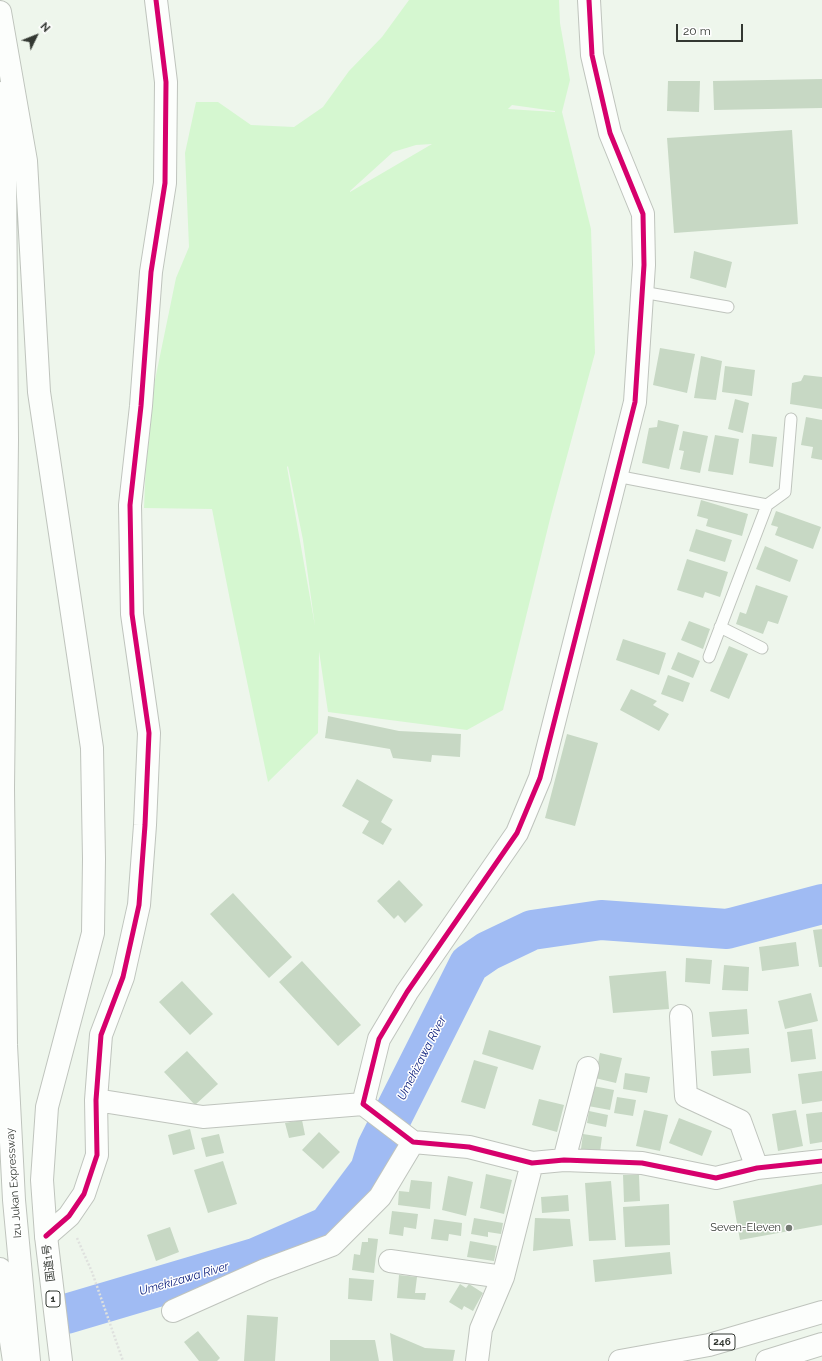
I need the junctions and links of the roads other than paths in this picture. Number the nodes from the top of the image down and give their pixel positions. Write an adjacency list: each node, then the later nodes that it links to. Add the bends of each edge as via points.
1 (156, 0): 15 (main road, via 166,82 165,182 151,272 141,406 130,505 132,614 149,733 145,825 139,905 123,977 101,1035)
2 (589, 0): 5 (main road, via 592,55 610,134 642,214)
3 (0, 12): 23 (main road, 国道1号, via 26,161 39,392 92,748 93,933 47,1107 42,1180)
4 (0, 93): 32 (main road, Izu Jukan Expressway, via 5,169 7,440 3,788 6,1045 14,1200)
5 (642, 292): 6 (lane); 8 (main road, via 635,402)
6 (728, 306)
7 (791, 419): 9 (lane, via 785,492)
8 (616, 476): 9 (lane); 16 (main road, via 540,778 517,833 407,992 379,1039)
9 (767, 505): 10 (lane)
10 (720, 627): 11 (lane); 12 (lane)
11 (762, 648)
12 (709, 657)
13 (681, 1016): 21 (main road, via 686,1096 740,1121)
14 (588, 1068): 18 (main road)
15 (96, 1100): 16 (main road, via 203,1117); 23 (main road, via 97,1155 84,1194 68,1216)
16 (367, 1106): 17 (main road)
17 (410, 1139): 20 (main road, via 469,1147); 27 (main road, via 380,1197 332,1245 265,1270)
18 (564, 1160): 20 (main road); 21 (main road, via 642,1163 716,1178)
19 (822, 1161): 21 (main road)
20 (532, 1163): 26 (main road)
21 (757, 1168)
22 (0, 1200): 31 (main road, Izu Jukan Expressway)
23 (46, 1236): 33 (main road, 国道1号 / 1)
24 (390, 1261): 26 (main road)
25 (0, 1268): 30 (main road)
26 (503, 1277): 34 (main road, via 481,1329)
27 (173, 1311)
28 (822, 1312): 35 (main road, 246, via 709,1345)
29 (822, 1344): 36 (main road)
30 (14, 1361)
31 (17, 1361)
32 (29, 1361)
33 (61, 1361)
34 (477, 1361)
35 (620, 1361)
36 (767, 1361)

